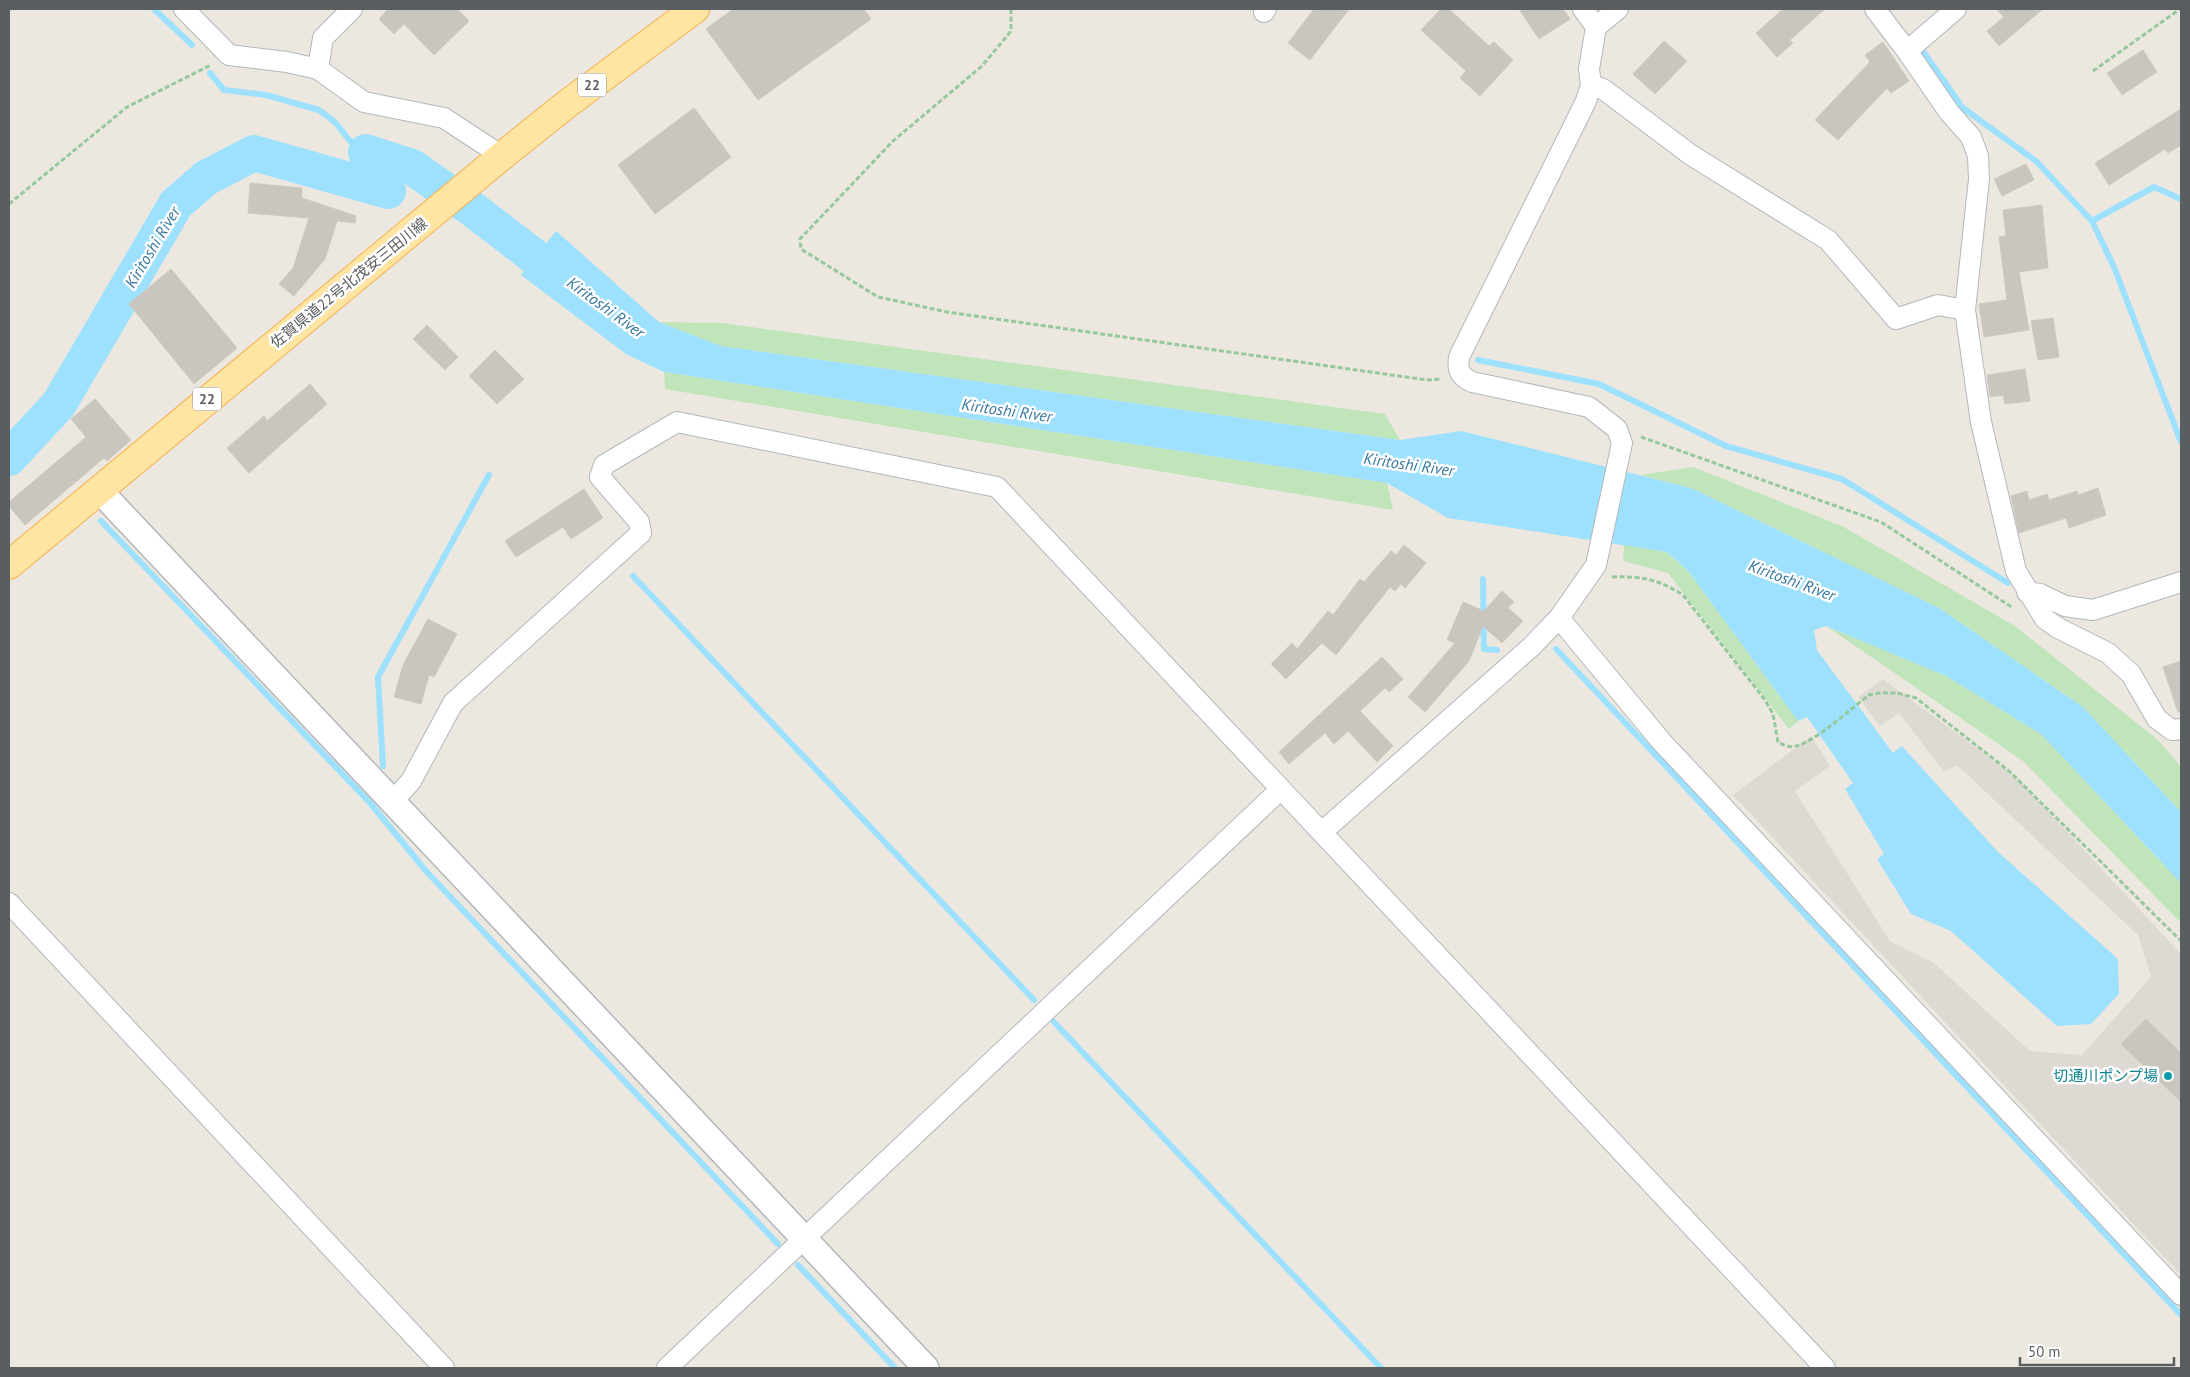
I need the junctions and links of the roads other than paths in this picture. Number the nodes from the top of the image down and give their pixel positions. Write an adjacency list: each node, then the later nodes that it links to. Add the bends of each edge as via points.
1 (184, 9): 10 (street, via 229,55)
2 (352, 9): 10 (street, via 323,38)
3 (695, 9): 12 (main road, 佐賀県道22号北茂安三田川線 / 22, via 567,104)
4 (1583, 9): 8 (street)
5 (1618, 9): 8 (street)
6 (1875, 9): 9 (street)
7 (1956, 9): 9 (street)
8 (1596, 27): 11 (street, via 1589,68)
9 (1907, 51): 13 (street, via 1949,112 1971,137 1978,156 1979,179)
10 (318, 69): 12 (street, via 364,102 444,118)
11 (1591, 85): 13 (street, via 1603,89 1691,155 1828,240 1896,319 1938,305); 18 (street, via 1568,140 1459,357 1457,368 1461,377 1472,382 1589,406 1620,436 1592,571)
12 (497, 161): 14 (main road, 佐賀県道22号北茂安三田川線 / 22)
13 (1965, 310): 17 (street, via 1981,422 2016,571)
14 (99, 490): 15 (main road, 佐賀県道22号北茂安三田川線 / 22); 21 (street)
15 (9, 565)
16 (2181, 582): 17 (street, via 2093,610 2065,606 2040,594)
17 (2027, 592): 19 (street, via 2045,619 2108,653 2132,674 2157,719 2172,730)
18 (1559, 618): 22 (street, via 1531,647); 25 (street, via 1661,741)
19 (2181, 729)
20 (1280, 790): 21 (street, via 997,487 677,422 604,465 600,477 639,522 641,533 453,703 411,781); 22 (street); 24 (street)
21 (392, 802): 24 (street)
22 (1322, 832): 29 (street)
23 (9, 903): 26 (street)
24 (804, 1238): 27 (street); 28 (street)
25 (2181, 1294)
26 (444, 1368)
27 (667, 1368)
28 (926, 1368)
29 (1825, 1368)

